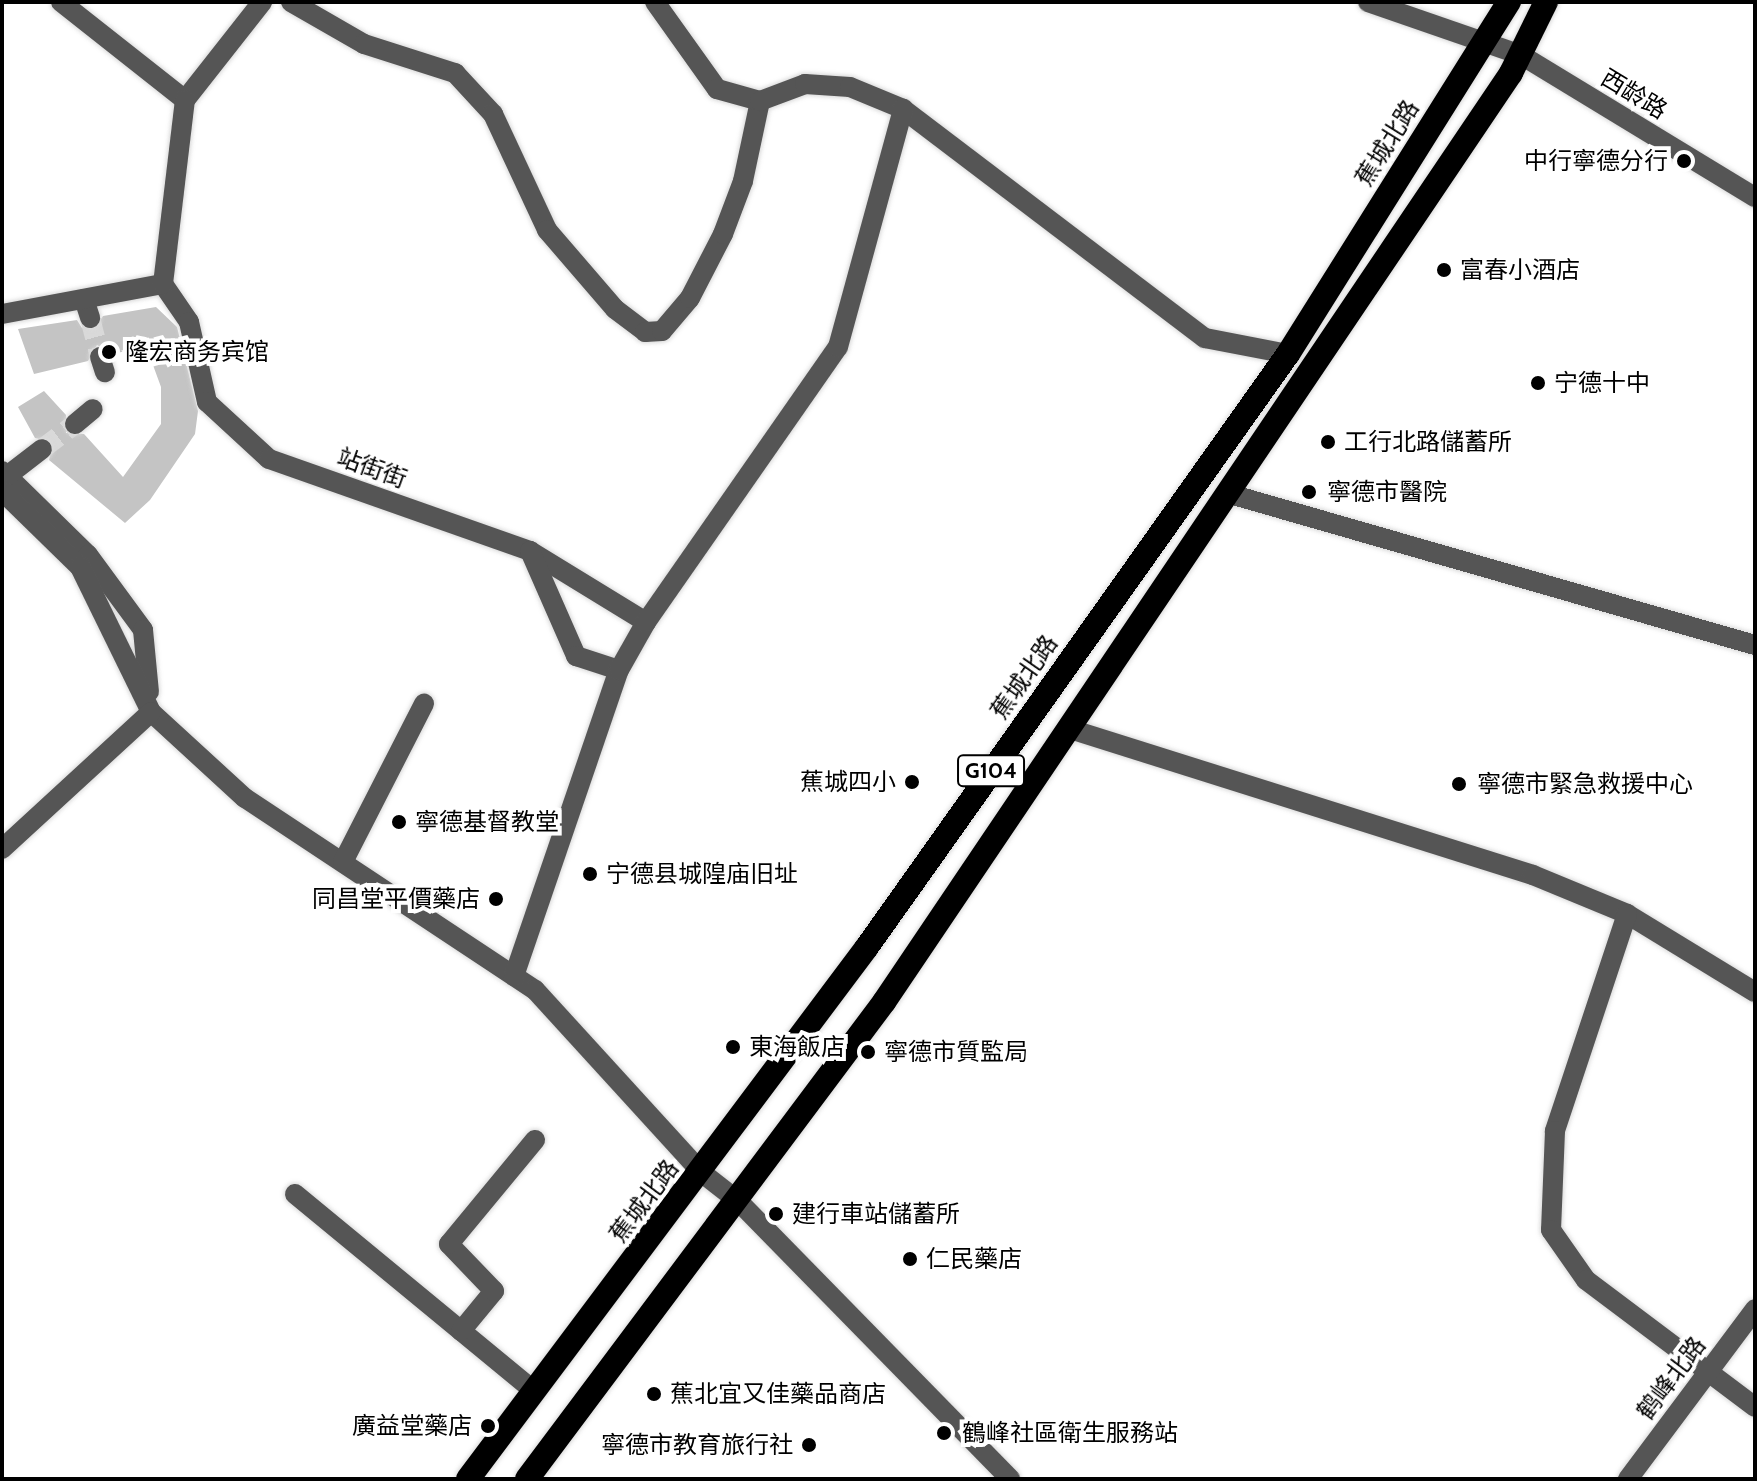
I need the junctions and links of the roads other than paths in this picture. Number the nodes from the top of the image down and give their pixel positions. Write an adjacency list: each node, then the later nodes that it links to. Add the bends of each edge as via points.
1 (61, 2): 10 (street)
2 (262, 2): 10 (street)
3 (291, 2): 11 (street, via 364,44 455,73 493,114 547,230 615,309 645,332 662,331 690,298 723,234 743,181)
4 (655, 2): 11 (street, via 717,89)
5 (1368, 2): 8 (street, 西龄路)
6 (1509, 2): 8 (highway, G104)
7 (1546, 2): 9 (highway, G104)
8 (1484, 42): 9 (street, 西龄路); 16 (highway, 蕉城北路 / G104)
9 (1516, 64): 13 (street, 西龄路); 21 (highway, G104)
10 (185, 100): 14 (street)
11 (760, 101): 12 (street, via 805,84 850,87)
12 (903, 109): 16 (street, via 1205,338); 23 (street, via 838,347)
13 (1755, 197)
14 (163, 284): 15 (street, via 87,308); 22 (street, 站街街, via 189,322 207,402 269,459)
15 (2, 314)
16 (1288, 354): 35 (highway, 蕉城北路 / G104)
17 (93, 409): 18 (street)
18 (75, 424)
19 (42, 449): 20 (street)
20 (4, 479): 27 (street, via 80,567)
21 (1230, 494): 24 (street); 28 (highway, G104)
22 (530, 551): 23 (street, 站街街); 25 (street, via 576,656)
23 (646, 622): 25 (street)
24 (1755, 645)
25 (619, 670): 32 (street)
26 (424, 704): 30 (street)
27 (151, 712): 29 (street); 30 (street, via 245,798)
28 (1070, 729): 31 (street, via 1533,875); 37 (highway, G104, via 884,1002)
29 (2, 849)
30 (343, 862): 32 (street)
31 (1627, 914): 33 (street); 40 (street, via 1555,1131 1551,1230 1586,1280)
32 (514, 976): 35 (street, via 535,990)
33 (1755, 992)
34 (535, 1140): 39 (street, via 449,1244 494,1291)
35 (701, 1172): 37 (street); 41 (highway, 蕉城北路 / G104)
36 (295, 1194): 39 (street)
37 (738, 1201): 44 (highway, G104); 45 (street)
38 (1755, 1309): 40 (street, 鹤峰北路)
39 (461, 1331): 41 (street)
40 (1708, 1372): 42 (street); 46 (street, 鹤峰北路)
41 (535, 1392): 43 (highway, 蕉城北路 / G104)
42 (1755, 1407)
43 (468, 1479)
44 (527, 1479)
45 (1010, 1479)
46 (1628, 1479)

